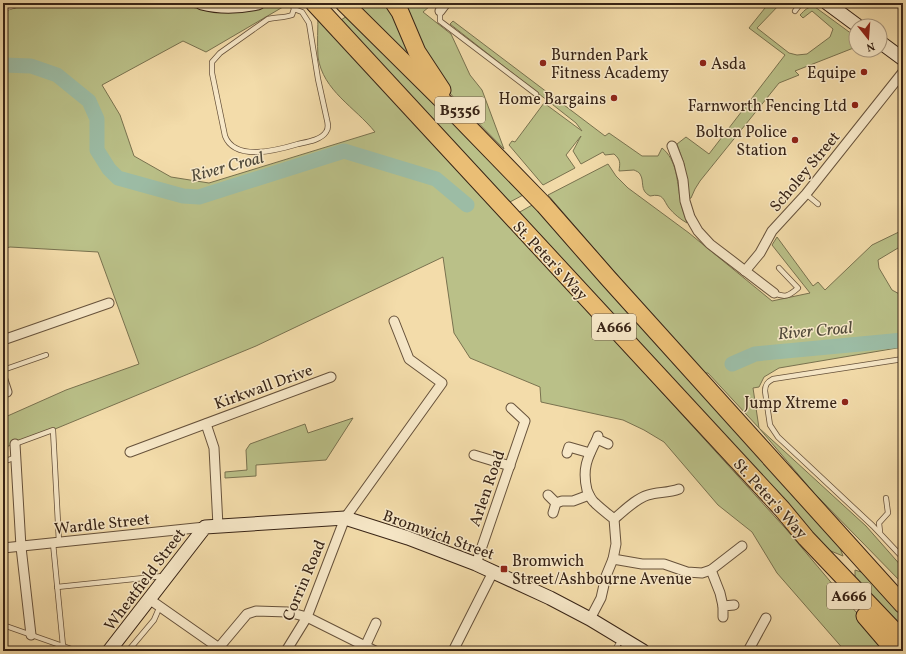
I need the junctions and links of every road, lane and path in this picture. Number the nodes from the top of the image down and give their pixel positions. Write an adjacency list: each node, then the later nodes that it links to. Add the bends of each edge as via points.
1 (23, 3): 10 (lane)
2 (202, 3): 3 (street, via 233,7)
3 (258, 3)
4 (292, 3): 11 (lane)
5 (394, 3): 23 (highway, B5356, via 417,52 439,86)
6 (446, 3): 13 (street)
7 (801, 3): 14 (lane)
8 (347, 7): 23 (highway, St. Peter's Way / A666)
9 (835, 7): 15 (street)
10 (3, 9)
11 (294, 9): 11 (lane, via 292,14 285,17 268,19 220,53 212,62 225,136 234,148 269,152 320,138 326,132 328,126 309,23 302,12)
12 (319, 9): 58 (highway, St. Peter's Way / A666)
13 (440, 11): 19 (lane, via 440,21)
14 (795, 11)
15 (848, 18)
16 (888, 48): 17 (street)
17 (903, 60)
18 (903, 72): 21 (street, Scholey Street)
19 (536, 94)
20 (672, 146): 25 (street, via 679,164 690,218 710,244)
21 (806, 194): 22 (lane); 25 (street, Scholey Street, via 772,231 760,253)
22 (818, 204)
23 (544, 205): 65 (highway, St. Peter's Way / A666)
24 (779, 268): 26 (lane, via 798,288 791,294 782,296)
25 (745, 271): 26 (street)
26 (774, 293)
27 (109, 303): 29 (street)
28 (394, 321): 53 (street, Corrin Road, via 410,359 442,383)
29 (3, 340)
30 (46, 355): 32 (lane)
31 (903, 359): 57 (lane, via 773,378 765,386 770,425 778,437)
32 (3, 370)
33 (331, 377): 37 (street, Kirkwall Drive)
34 (3, 380): 35 (street)
35 (7, 392)
36 (511, 408): 46 (street, Arlen Road, via 525,421)
37 (206, 424): 40 (street, Kirkwall Drive); 55 (street, Kirkwall Drive, via 214,448)
38 (15, 444): 44 (street); 59 (lane, via 53,430)
39 (608, 444): 42 (street, via 598,437)
40 (130, 452)
41 (567, 453): 42 (street, via 569,447)
42 (590, 453): 49 (street, via 584,474)
43 (474, 455): 46 (street)
44 (16, 457): 45 (lane); 61 (street)
45 (3, 462)
46 (510, 466): 66 (street, Arlen Road)
47 (678, 489): 54 (street, via 639,499)
48 (548, 495): 51 (street)
49 (589, 495): 51 (street, via 573,501); 54 (street, via 594,503)
50 (886, 498): 57 (lane, via 888,513 879,523)
51 (556, 503): 52 (street)
52 (553, 513)
53 (345, 518): 55 (street, Bromwich Street); 66 (street, Bromwich Street, via 408,538); 76 (street, Corrin Road)
54 (614, 519): 64 (street, via 616,544)
55 (218, 526): 56 (street, Bromwich Street)
56 (205, 527): 59 (street, Wardle Street); 69 (street, Wheatfield Street)
57 (880, 533): 63 (lane)
58 (806, 538): 84 (highway, St. Peter's Way / A666); 97 (highway, A666)
59 (56, 543): 61 (street, Wardle Street); 70 (lane)
60 (742, 546): 67 (street)
61 (20, 547): 62 (street, Wardle Street); 82 (street)
62 (3, 548)
63 (903, 558)
64 (613, 559): 67 (street, via 642,564 664,564 694,573); 79 (street, via 601,598)
65 (865, 563): 71 (highway, A666, via 883,575); 74 (highway, St. Peter's Way / A666)
66 (476, 564): 68 (street, Bromwich Street)
67 (711, 570): 75 (street)
68 (493, 572): 79 (street, Bromwich Street); 93 (street)
69 (167, 576): 70 (lane); 72 (street, Wheatfield Street)
70 (57, 587): 85 (lane)
71 (903, 594)
72 (155, 602): 87 (street); 89 (street, Wheatfield Street); 90 (lane, via 154,620)
73 (734, 604): 75 (street)
74 (903, 605)
75 (723, 606): 77 (street)
76 (307, 617): 86 (street); 87 (street, via 277,611 251,612); 91 (street, Corrin Road)
77 (723, 617)
78 (766, 618): 96 (street)
79 (590, 619): 83 (street, Bromwich Street)
80 (376, 623): 86 (street)
81 (3, 625): 82 (lane)
82 (31, 635): 85 (lane)
83 (622, 638): 94 (lane); 95 (street, Bromwich Street)
84 (903, 640)
85 (63, 646): 88 (lane)
86 (364, 649): 92 (street)
87 (217, 650)
88 (77, 651)
89 (110, 651)
90 (128, 651)
91 (286, 651)
92 (375, 651)
93 (453, 651)
94 (614, 651)
95 (644, 651)
96 (748, 651)
97 (895, 651)

